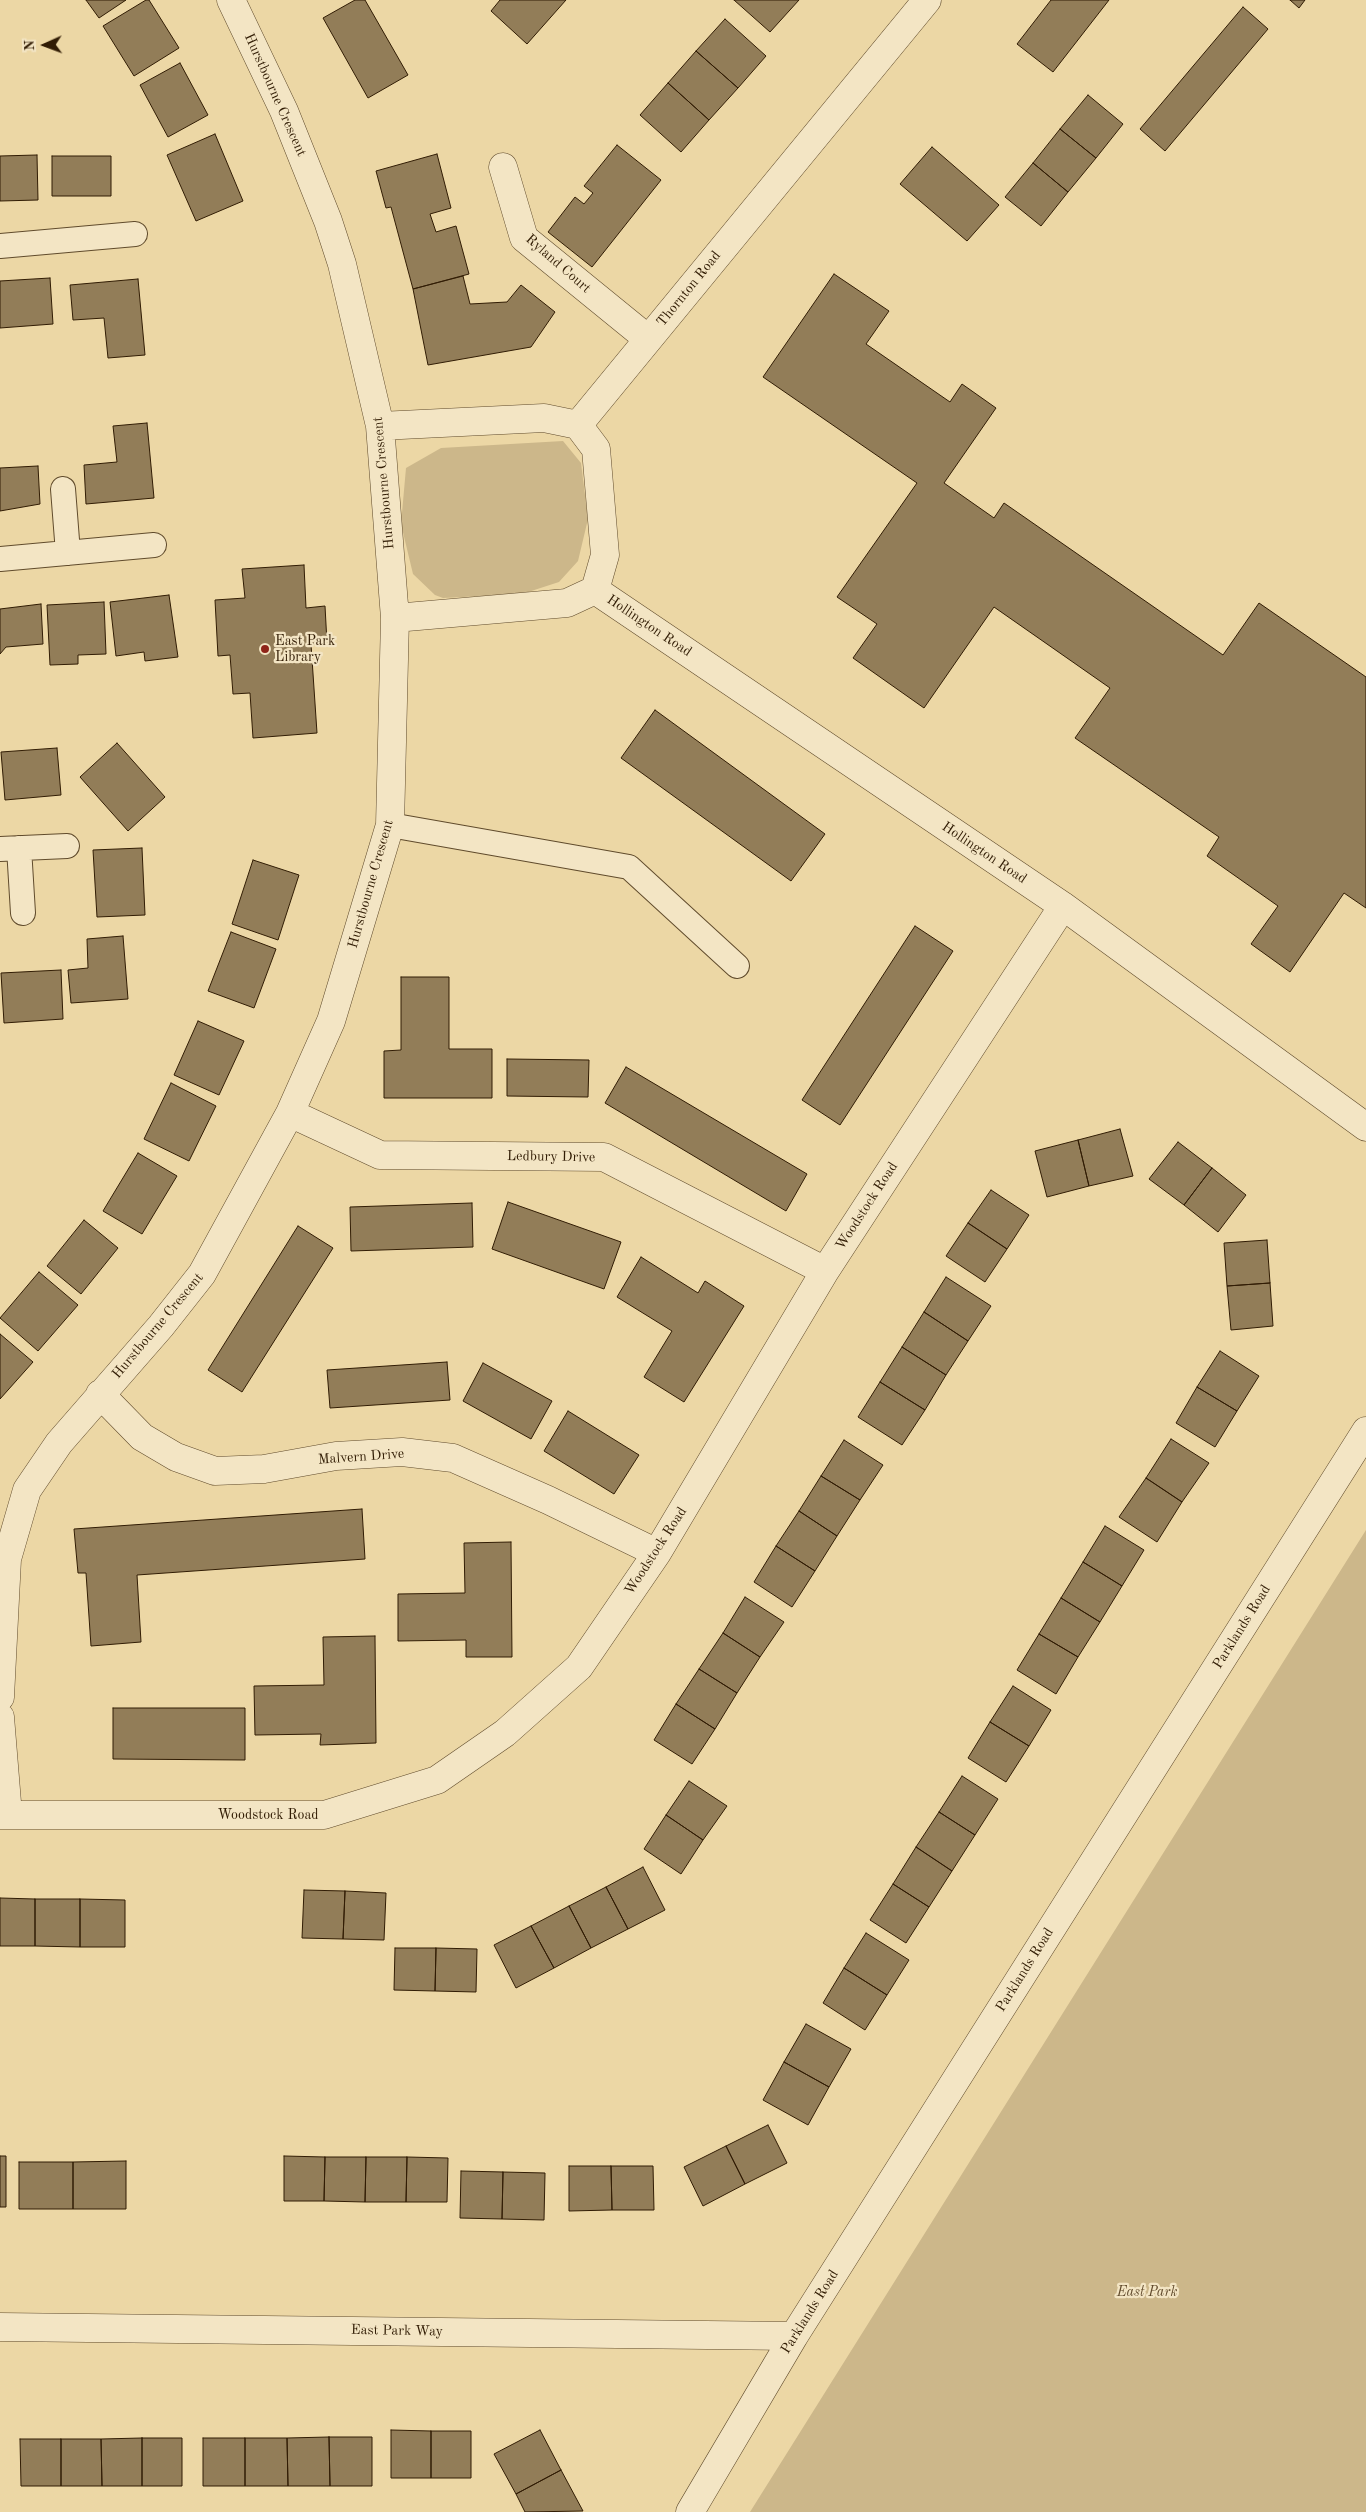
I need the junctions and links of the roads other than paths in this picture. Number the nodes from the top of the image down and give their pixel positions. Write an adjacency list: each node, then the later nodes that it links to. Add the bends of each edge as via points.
1 (231, 0): 8 (street, Hurstbourne Crescent, via 284,111 328,221 342,264)
2 (927, 0): 6 (street, Thornton Road)
3 (503, 167): 6 (street, Ryland Court, via 524,238)
4 (135, 234): 5 (lane)
5 (0, 246)
6 (648, 339): 7 (street, Thornton Road)
7 (578, 424): 8 (street, via 544,418); 13 (street, Hollington Road, via 596,449 604,555)
8 (380, 426): 14 (street, Hurstbourne Crescent)
9 (63, 489): 11 (lane)
10 (154, 545): 11 (lane)
11 (68, 553): 12 (lane)
12 (0, 559)
13 (595, 590): 14 (street, Hollington Road, via 567,603); 18 (street, Hollington Road)
14 (395, 618): 15 (street, Hurstbourne Crescent)
15 (390, 825): 20 (lane, via 629,867); 21 (street, Hurstbourne Crescent, via 331,1021)
16 (67, 846): 17 (lane)
17 (9, 848): 19 (lane)
18 (1063, 906): 22 (street, Hollington Road); 23 (street, Woodstock Road)
19 (23, 914)
20 (737, 966)
21 (290, 1113): 23 (street, Ledbury Drive, via 380,1155 604,1157); 24 (street, Hurstbourne Crescent, via 202,1274)
22 (1366, 1127)
23 (825, 1271): 26 (street, Woodstock Road)
24 (100, 1394): 26 (street, Malvern Drive, via 142,1437 176,1457 215,1471 264,1468 336,1456 402,1452 453,1458); 27 (street, Hurstbourne Crescent, via 59,1443 27,1490 7,1560)
25 (1366, 1431): 31 (street, Parklands Road)
26 (657, 1553): 29 (street, Woodstock Road, via 579,1667 505,1733 437,1780 324,1816)
27 (0, 1697)
28 (0, 1717): 29 (street)
29 (4, 1815)
30 (0, 2327): 31 (street, East Park Way)
31 (794, 2336): 32 (street, Parklands Road)
32 (690, 2512)

